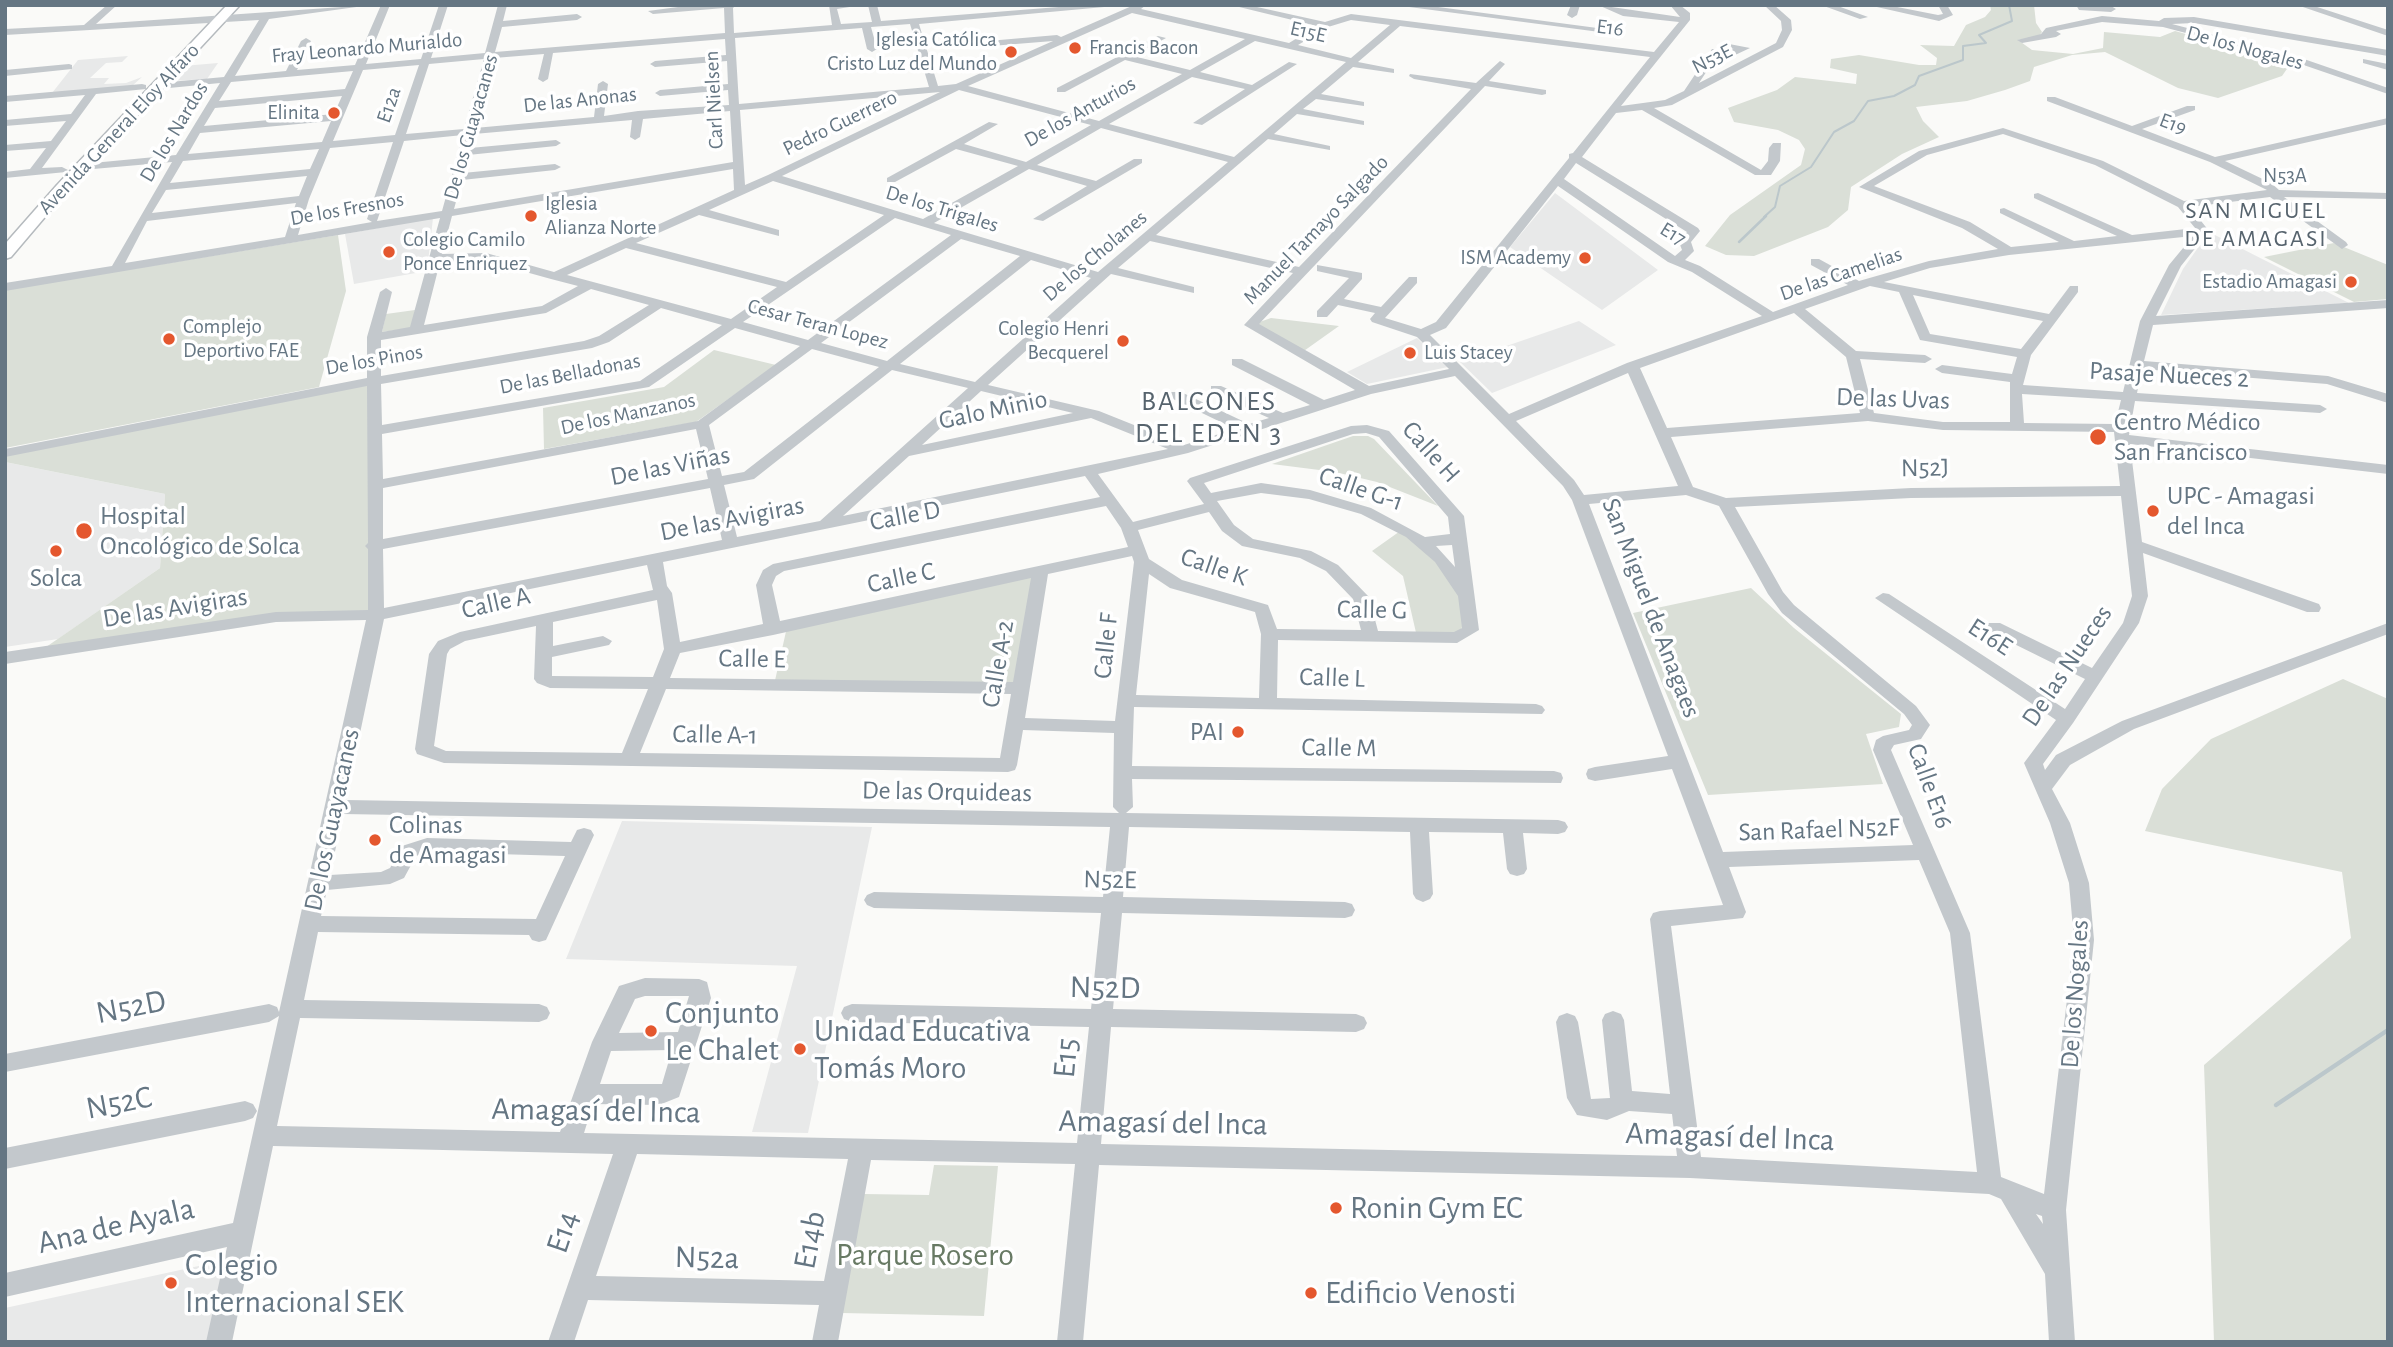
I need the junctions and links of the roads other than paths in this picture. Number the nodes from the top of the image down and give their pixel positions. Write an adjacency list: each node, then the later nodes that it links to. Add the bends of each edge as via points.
1 (113, 5): 48 (street)
2 (234, 5): 35 (main road, Avenida General Eloy Alfaro)
3 (368, 5): 32 (street)
4 (386, 5): 83 (street)
5 (444, 5): 77 (street, E12a)
6 (503, 5): 43 (street, De los Guayacanes)
7 (578, 5): 55 (street)
8 (729, 5): 40 (street); 58 (street, Carl Nielsen)
9 (858, 5): 49 (street, via 832,7)
10 (872, 5): 46 (street)
11 (975, 5): 53 (street)
12 (1122, 5): 53 (street, Fray Leonardo Murialdo)
13 (1235, 5): 44 (street)
14 (1363, 5): 33 (street)
15 (1398, 5): 25 (street)
16 (1522, 5): 37 (street)
17 (1576, 5): 34 (street)
18 (1602, 5): 31 (street)
19 (1674, 5): 38 (street, via 1685,13)
20 (1768, 5): 108 (street, N53E, via 1786,20 1780,45)
21 (1825, 5): 36 (street)
22 (1872, 5): 23 (street, via 1940,18 1948,15)
23 (1942, 5)
24 (2301, 5): 56 (street)
25 (1418, 6): 30 (street)
26 (2079, 7): 27 (street)
27 (2109, 7): 41 (street)
28 (915, 8): 39 (street)
29 (1138, 8): 59 (street, Pedro Guerrero); 62 (street, E15E)
30 (1468, 9): 37 (street); 51 (street)
31 (1623, 13): 38 (street); 47 (street, via 1613,34)
32 (267, 15): 35 (street); 93 (street, De los Nardos)
33 (1345, 15): 42 (street, E16); 44 (street)
34 (1572, 15)
35 (217, 16): 48 (street); 96 (main road, Avenida General Eloy Alfaro); 97 (main road, Avenida General Eloy Alfaro)
36 (1863, 17)
37 (1514, 19): 47 (street)
38 (1685, 20): 72 (street)
39 (917, 21): 46 (street, Fray Leonardo Murialdo); 53 (street, Fray Leonardo Murialdo); 100 (street)
40 (652, 22): 55 (street, Fray Leonardo Murialdo); 58 (street, Fray Leonardo Murialdo)
41 (2165, 22): 57 (street, via 2102,19 2049,30); 60 (street, De los Nogales, via 2194,20); 103 (street, De los Nogales)
42 (1398, 23): 51 (street, E16); 78 (street, De los Cholanes)
43 (499, 24): 55 (street); 73 (street, De los Guayacanes)
44 (1325, 24): 68 (street)
45 (2261, 24): 60 (street, via 2292,32)
46 (871, 25): 49 (street, Fray Leonardo Murialdo); 69 (street)
47 (1564, 25): 66 (street)
48 (89, 26): 50 (street)
49 (837, 27): 58 (street, Fray Leonardo Murialdo)
50 (22, 29): 52 (street); 64 (street)
51 (1453, 29): 66 (street, E16)
52 (5, 30)
53 (985, 30): 59 (street); 84 (street)
54 (2084, 32): 57 (street)
55 (575, 33): 70 (street, Fray Leonardo Murialdo)
56 (2388, 33)
57 (2045, 35): 63 (street)
58 (730, 36): 75 (street, Carl Nielsen)
59 (1070, 37): 84 (street, Pedro Guerrero)
60 (2292, 37): 71 (street, De los Nogales)
61 (1161, 38): 74 (street)
62 (1254, 38): 68 (street, E15E); 89 (street, De los Anturios)
63 (2022, 40)
64 (12, 41)
65 (306, 41): 90 (street)
66 (1554, 42): 72 (street, E16)
67 (1727, 45): 108 (street, via 1745,48 1733,53 1715,51)
68 (1291, 46): 78 (street, E15E)
69 (872, 49)
70 (549, 51): 73 (street, Fray Leonardo Murialdo); 92 (street)
71 (2388, 53)
72 (1655, 55): 119 (street)
73 (491, 56): 77 (street, Fray Leonardo Murialdo); 132 (street, De los Guayacanes)
74 (1123, 57): 89 (street); 102 (street)
75 (731, 58): 79 (street); 98 (street, Carl Nielsen)
76 (2366, 61): 85 (street)
77 (424, 62): 83 (street, Fray Leonardo Murialdo); 135 (street, E12a)
78 (1351, 62): 86 (street, E15E); 109 (street, De los Cholanes)
79 (655, 64)
80 (1292, 64): 101 (street)
81 (1500, 64): 94 (street, Manuel Tamayo Salgado)
82 (69, 67): 88 (street)
83 (360, 68): 90 (street, Fray Leonardo Murialdo); 105 (street)
84 (1001, 68): 99 (street, Pedro Guerrero)
85 (2388, 68)
86 (1391, 71)
87 (1441, 72): 94 (street)
88 (5, 73)
89 (1190, 73): 101 (street); 129 (street, De los Anturios)
90 (290, 74): 93 (street, Fray Leonardo Murialdo)
91 (1414, 76): 94 (street)
92 (543, 79)
93 (228, 80): 96 (street, Fray Leonardo Murialdo); 114 (street, De los Nardos)
94 (1483, 83): 106 (street); 196 (street, Manuel Tamayo Salgado)
95 (603, 84): 123 (street)
96 (159, 86): 151 (main road, Avenida General Eloy Alfaro)
97 (142, 87): 104 (street); 153 (main road, Avenida General Eloy Alfaro)
98 (733, 87): 107 (street); 115 (street, Carl Nielsen)
99 (958, 87): 100 (street, De las Anonas); 129 (street); 158 (street, Pedro Guerrero)
100 (934, 88): 115 (street, De las Anonas)
101 (1252, 88): 126 (street)
102 (1061, 90)
103 (2388, 91)
104 (92, 92): 110 (street); 121 (street)
105 (349, 92): 114 (street); 122 (street)
106 (1542, 92)
107 (660, 93)
108 (1688, 93): 116 (street, N53E)
109 (1313, 95): 113 (street, via 1357,107); 118 (street, De los Cholanes)
110 (23, 98): 111 (street); 125 (street)
111 (5, 99)
112 (2051, 99): 131 (street, E19)
113 (1374, 104)
114 (213, 105): 130 (street, De los Nardos)
115 (734, 106): 120 (street, De las Anonas); 149 (street, Carl Nielsen)
116 (1641, 108): 119 (street, N53E); 140 (street, via 1759,173 1767,173); 161 (street, via 1750,170)
117 (2190, 108): 131 (street)
118 (1296, 111): 127 (street); 133 (street, De los Cholanes)
119 (1610, 111): 144 (street)
120 (638, 114): 123 (street, De las Anonas); 134 (street)
121 (73, 117): 125 (street); 137 (street)
122 (338, 117): 130 (street); 138 (street)
123 (599, 118): 132 (street, De las Anonas)
124 (2388, 121): 146 (street)
125 (5, 122)
126 (1199, 123)
127 (1360, 123)
128 (993, 124): 139 (street)
129 (1098, 125): 148 (street); 150 (street, De los Anturios)
130 (197, 130): 145 (street, De los Nardos)
131 (2133, 130): 146 (street, E19)
132 (470, 131): 135 (street, De las Anonas); 143 (street, De los Guayacanes)
133 (1267, 136): 142 (street); 148 (street, De los Cholanes)
134 (635, 137)
135 (398, 138): 138 (street, De las Anonas); 175 (street, E12a)
136 (556, 143): 143 (street)
137 (55, 144): 141 (street); 155 (street)
138 (327, 144): 145 (street, De las Anonas); 154 (street)
139 (955, 145): 150 (street); 160 (street)
140 (1777, 145)
141 (5, 148)
142 (1326, 148)
143 (465, 152): 157 (street, De los Guayacanes)
144 (1573, 156): 159 (street); 192 (street, via 1694,231 1685,242 1688,251)
145 (181, 158): 151 (street, De las Anonas); 163 (street, De los Nardos)
146 (2214, 160): 165 (street, E19, via 2267,184)
147 (1138, 161): 162 (street)
148 (1237, 161): 183 (street, De los Cholanes)
149 (737, 162): 164 (street, Carl Nielsen); 170 (street, De los Fresnos)
150 (1025, 165): 162 (street); 177 (street, De los Anturios)
151 (82, 167): 189 (main road, Avenida General Eloy Alfaro)
152 (555, 167): 157 (street)
153 (62, 170): 155 (street); 179 (main road, Avenida General Eloy Alfaro)
154 (315, 172): 163 (street); 168 (street)
155 (33, 173): 156 (street)
156 (5, 175)
157 (458, 177): 170 (street, De los Guayacanes)
158 (772, 177): 164 (street, Pedro Guerrero); 173 (street, De los Trigales)
159 (1556, 179): 192 (street, E17); 220 (street, via 1441,325)
160 (891, 180)
161 (1756, 182)
162 (1097, 185): 176 (street)
163 (163, 187): 174 (street, De los Nardos)
164 (740, 192): 171 (street, Pedro Guerrero)
165 (2272, 193): 167 (street, N53A); 169 (street, N53A); 187 (street, E19)
166 (2038, 195): 184 (street)
167 (2388, 196)
168 (303, 200): 174 (street); 182 (street)
169 (2182, 205): 178 (street); 188 (street, via 2099,163 2003,131 1923,153 1865,187 1945,216)
170 (448, 209): 175 (street, De los Fresnos); 182 (street, De los Fresnos); 191 (street, De los Guayacanes)
171 (699, 211): 180 (street); 186 (street, Pedro Guerrero)
172 (2004, 211): 185 (street)
173 (893, 214): 177 (street, De los Trigales); 203 (street, De las Belladonas)
174 (143, 218): 194 (street, De los Nardos)
175 (373, 219): 182 (street, De los Fresnos)
176 (1040, 219)
177 (925, 223): 181 (street, De los Trigales)
178 (2203, 231): 184 (street, De las Camelias); 217 (street, De las Nueces, via 2175,265)
179 (5, 233)
180 (775, 233)
181 (960, 234): 190 (street, De los Trigales); 222 (street, De los Manzanos)
182 (293, 235): 194 (street, De los Fresnos)
183 (1149, 237): 196 (street); 197 (street, De los Cholanes)
184 (2128, 237): 185 (street, De las Camelias)
185 (2070, 243): 188 (street, De las Camelias)
186 (624, 244): 198 (street, Pedro Guerrero); 203 (street)
187 (2342, 245)
188 (2009, 251): 201 (street, De las Camelias, via 1929,265)
189 (5, 254)
190 (1028, 256): 197 (street, De los Trigales); 228 (street, De las Viñas)
191 (437, 258): 198 (street, Cesar Teran Lopez, via 486,257); 219 (street, De los Guayacanes)
192 (1676, 261): 215 (street, E17)
193 (1815, 262): 201 (street)
194 (117, 265): 200 (street, De los Fresnos); 204 (street, De los Fresnos)
195 (1321, 268): 209 (street, via 1363,272)
196 (1304, 272): 236 (street, Manuel Tamayo Salgado, via 1251,325)
197 (1104, 273): 207 (street, De los Trigales); 234 (street, De los Cholanes)
198 (555, 276): 202 (street, Cesar Teran Lopez)
199 (1413, 280): 213 (street)
200 (5, 281)
201 (1864, 284): 205 (street); 212 (street, De las Camelias)
202 (589, 285): 210 (street, Cesar Teran Lopez); 219 (street, via 546,309)
203 (788, 286): 218 (street, De las Belladonas)
204 (5, 287)
205 (1904, 289): 216 (street); 223 (street, via 1925,337)
206 (2074, 289): 216 (street)
207 (1191, 290)
208 (386, 292): 221 (street, De los Guayacanes)
209 (1335, 301): 213 (street); 214 (street)
210 (659, 304): 218 (street, Cesar Teran Lopez); 232 (street, De los Pinos, via 587,345)
211 (2388, 304): 217 (street)
212 (1797, 309): 215 (street, De las Camelias); 224 (street)
213 (1383, 312): 220 (street, via 1379,320)
214 (1322, 314)
215 (1773, 317): 229 (street, De las Camelias)
216 (2047, 317): 223 (street)
217 (2147, 321): 227 (street, De las Nueces)
218 (733, 323): 222 (street, Cesar Teran Lopez); 249 (street, De las Belladonas, via 644,384)
219 (416, 329): 221 (street)
220 (1422, 334): 231 (street, San Miguel de Anagaes)
221 (374, 337): 232 (street, De los Guayacanes)
222 (808, 345): 228 (street, Cesar Teran Lopez); 246 (street, De los Manzanos)
223 (2024, 354): 233 (street)
224 (1852, 355): 225 (street); 243 (street)
225 (1925, 359)
226 (1237, 362): 240 (street)
227 (2137, 365): 238 (street, De las Nueces); 239 (street, via 2328,380)
228 (891, 366): 234 (street, Cesar Teran Lopez); 258 (street, De las Viñas, via 756,473)
229 (1632, 366): 245 (street, De las Camelias); 250 (street)
230 (1942, 369): 233 (street, Pasaje Nueces 2)
231 (1458, 371): 236 (street, De las Avigiras); 245 (street, San Miguel de Anagaes)
232 (374, 381): 249 (street, De los Guayacanes); 253 (street, De los Pinos)
233 (2016, 384): 238 (street, Pasaje Nueces 2); 247 (street)
234 (977, 387): 242 (street, Cesar Teran Lopez); 254 (street, De los Cholanes)
235 (1216, 389): 244 (street)
236 (1367, 391): 240 (street, De las Avigiras)
237 (1176, 395): 248 (street)
238 (2127, 398): 241 (street, Pasaje Nueces 2); 251 (street, De las Nueces)
239 (2388, 399)
240 (1324, 406): 244 (street, De las Avigiras)
241 (2320, 409)
242 (1094, 414): 252 (street, Cesar Teran Lopez); 254 (street, Galo Minio)
243 (1868, 417): 247 (street, De las Uvas); 250 (street, De las Uvas)
244 (1284, 419): 248 (street, De las Avigiras)
245 (1508, 419): 264 (street, San Miguel de Anagaes)
246 (702, 424): 258 (street); 259 (street, De los Manzanos)
247 (2017, 429): 251 (street, De las Uvas)
248 (1249, 430): 252 (street, De las Avigiras)
249 (374, 431): 259 (street, De los Guayacanes)
250 (1664, 433): 260 (street)
251 (2121, 434): 257 (street, De las Uvas); 261 (street, De las Nueces)
252 (1183, 450): 256 (street, De las Avigiras)
253 (5, 453)
254 (901, 454): 267 (street, De los Cholanes)
255 (1241, 467): 262 (street, via 1231,480); 265 (street, Calle H, via 1195,481); 269 (street, Calle H, via 1351,430 1384,433 1456,516)
256 (1094, 470): 263 (street, Calle F); 267 (street, De las Avigiras)
257 (2388, 470)
258 (716, 483): 271 (street); 273 (street, De las Viñas)
259 (373, 485): 273 (street, De los Guayacanes)
260 (1687, 490): 264 (street); 266 (street)
261 (2126, 491): 266 (street, N52J, via 1911,493); 272 (street, De las Nueces)
262 (1230, 494): 265 (street, Calle G-1); 270 (street, Calle G-1, via 1261,488 1310,495 1366,511)
263 (1110, 500): 268 (street, Calle F); 285 (street, Calle D, via 779,567 769,573 764,585)
264 (1580, 500): 304 (street, San Miguel de Anagaes)
265 (1208, 503): 268 (street, Calle G-1); 288 (street, via 1228,528 1248,543 1305,554 1332,568 1361,597)
266 (1725, 503): 315 (street, Calle E16, via 1788,609 1910,710 1921,725 1915,734 1883,744 1882,750)
267 (822, 526): 271 (street, De las Avigiras)
268 (1129, 528): 274 (street, Calle F)
269 (1460, 535): 270 (street, via 1450,541); 279 (street, Calle H)
270 (1421, 541): 279 (street, Calle G-1, via 1441,559)
271 (731, 544): 275 (street, De las Avigiras)
272 (2133, 544): 280 (street); 293 (street, De las Nueces, via 2140,596 2131,623)
273 (373, 546): 281 (street, De los Guayacanes)
274 (1140, 556): 276 (street, Calle C); 287 (street, Calle K, via 1175,584 1262,609); 296 (street, Calle F)
275 (660, 558): 277 (street, via 659,587); 281 (street, De las Avigiras)
276 (1040, 573): 285 (street, Calle C); 295 (street, Calle A-2)
277 (664, 593): 282 (street, Calle A); 290 (street)
278 (1883, 598): 299 (street, E16E)
279 (1469, 600): 286 (street, Calle H)
280 (2313, 608)
281 (376, 615): 292 (street, De las Avigiras, via 275,617); 310 (street, De los Guayacanes)
282 (545, 619): 291 (street, Calle E); 302 (street, Calle A, via 460,637 444,645 438,654)
283 (1994, 627): 293 (street)
284 (2388, 628): 309 (street, via 2129,725 2063,760)
285 (773, 630): 290 (street, Calle C)
286 (1471, 630): 288 (street, Calle G, via 1457,638)
287 (1270, 634): 288 (street, Calle G); 297 (street)
288 (1370, 636)
289 (603, 641): 291 (street)
290 (673, 649): 294 (street)
291 (544, 653): 294 (street, Calle E, via 545,681)
292 (5, 659)
293 (2095, 677): 299 (street, De las Nueces)
294 (661, 683): 295 (street, Calle E); 303 (street)
295 (1021, 688): 300 (street, Calle A-2)
296 (1126, 701): 297 (street, Calle L); 301 (street, Calle F)
297 (1268, 702): 298 (street, Calle L)
298 (1536, 710)
299 (2067, 719): 309 (street, De las Nueces, via 2034,763)
300 (1014, 724): 301 (street); 305 (street, Calle A-2)
301 (1123, 727): 306 (street, Calle F)
302 (424, 749): 303 (street, Calle A-1, via 444,757)
303 (628, 760): 305 (street, Calle A-1)
304 (1679, 761): 307 (street); 316 (street, San Miguel de Anagaes)
305 (1008, 765)
306 (1124, 772): 308 (street, Calle M); 311 (street, Calle F)
307 (1595, 774)
308 (1554, 778)
309 (2042, 788): 346 (street, De los Nogales, via 2060,822 2079,883 2084,940)
310 (335, 807): 311 (street, De las Orquideas); 318 (street, De los Guayacanes)
311 (1122, 814): 312 (street, De las Orquideas); 321 (street, E15)
312 (1419, 825): 313 (street, De las Orquideas); 319 (street)
313 (1512, 826): 314 (street, De las Orquideas); 317 (street)
314 (1559, 827)
315 (1924, 852): 316 (street, San Rafael N52F); 345 (street, Calle E16, via 1960,933)
316 (1716, 860): 336 (street, San Miguel de Anagaes, via 1735,912 1660,919)
317 (1517, 869)
318 (318, 883): 323 (street, De los Guayacanes); 323 (street, via 383,880 397,873 409,851 426,845 581,842 541,931)
319 (1423, 894)
320 (874, 901): 321 (street, N52E)
321 (1112, 907): 322 (street, N52E); 327 (street, E15)
322 (1345, 909)
323 (309, 924): 324 (street, De los Guayacanes)
324 (279, 1011): 325 (street, N52D); 333 (street, N52D); 338 (street, De los Guayacanes)
325 (539, 1013)
326 (852, 1013): 327 (street, N52D)
327 (1101, 1020): 330 (street, N52D); 342 (street, E15)
328 (1613, 1020): 335 (street)
329 (1567, 1022): 335 (street, via 1580,1104 1606,1110)
330 (1356, 1023)
331 (687, 1041): 332 (street); 332 (street, via 699,988 667,986 627,992); 334 (street, via 671,1090 659,1095)
332 (603, 1042): 334 (street)
333 (5, 1063)
334 (585, 1094): 339 (street)
335 (1622, 1102): 336 (street)
336 (1682, 1105): 344 (street, San Miguel de Anagaes)
337 (245, 1111): 343 (street, N52C)
338 (264, 1136): 339 (street, Amagasí del Inca); 347 (street, De los Guayacanes)
339 (568, 1143): 340 (street, Amagasí del Inca)
340 (628, 1145): 341 (street, Amagasí del Inca); 350 (street, E14)
341 (860, 1151): 342 (street, Amagasí del Inca); 351 (street, E14b)
342 (1089, 1154): 344 (street, Amagasí del Inca); 355 (street, E15)
343 (5, 1159)
344 (1690, 1167): 345 (street, Amagasí del Inca)
345 (1999, 1187): 346 (street, Amagasí del Inca); 348 (street)
346 (2054, 1210): 348 (street, De los Nogales)
347 (242, 1232): 349 (street, Ana de Ayala); 352 (street, De los Guayacanes)
348 (2058, 1272): 356 (street, De los Nogales)
349 (5, 1285)
350 (579, 1288): 351 (street, N52a); 353 (street, E14)
351 (834, 1293): 354 (street, E14b)
352 (219, 1342)
353 (561, 1342)
354 (825, 1342)
355 (1070, 1342)
356 (2062, 1342)

